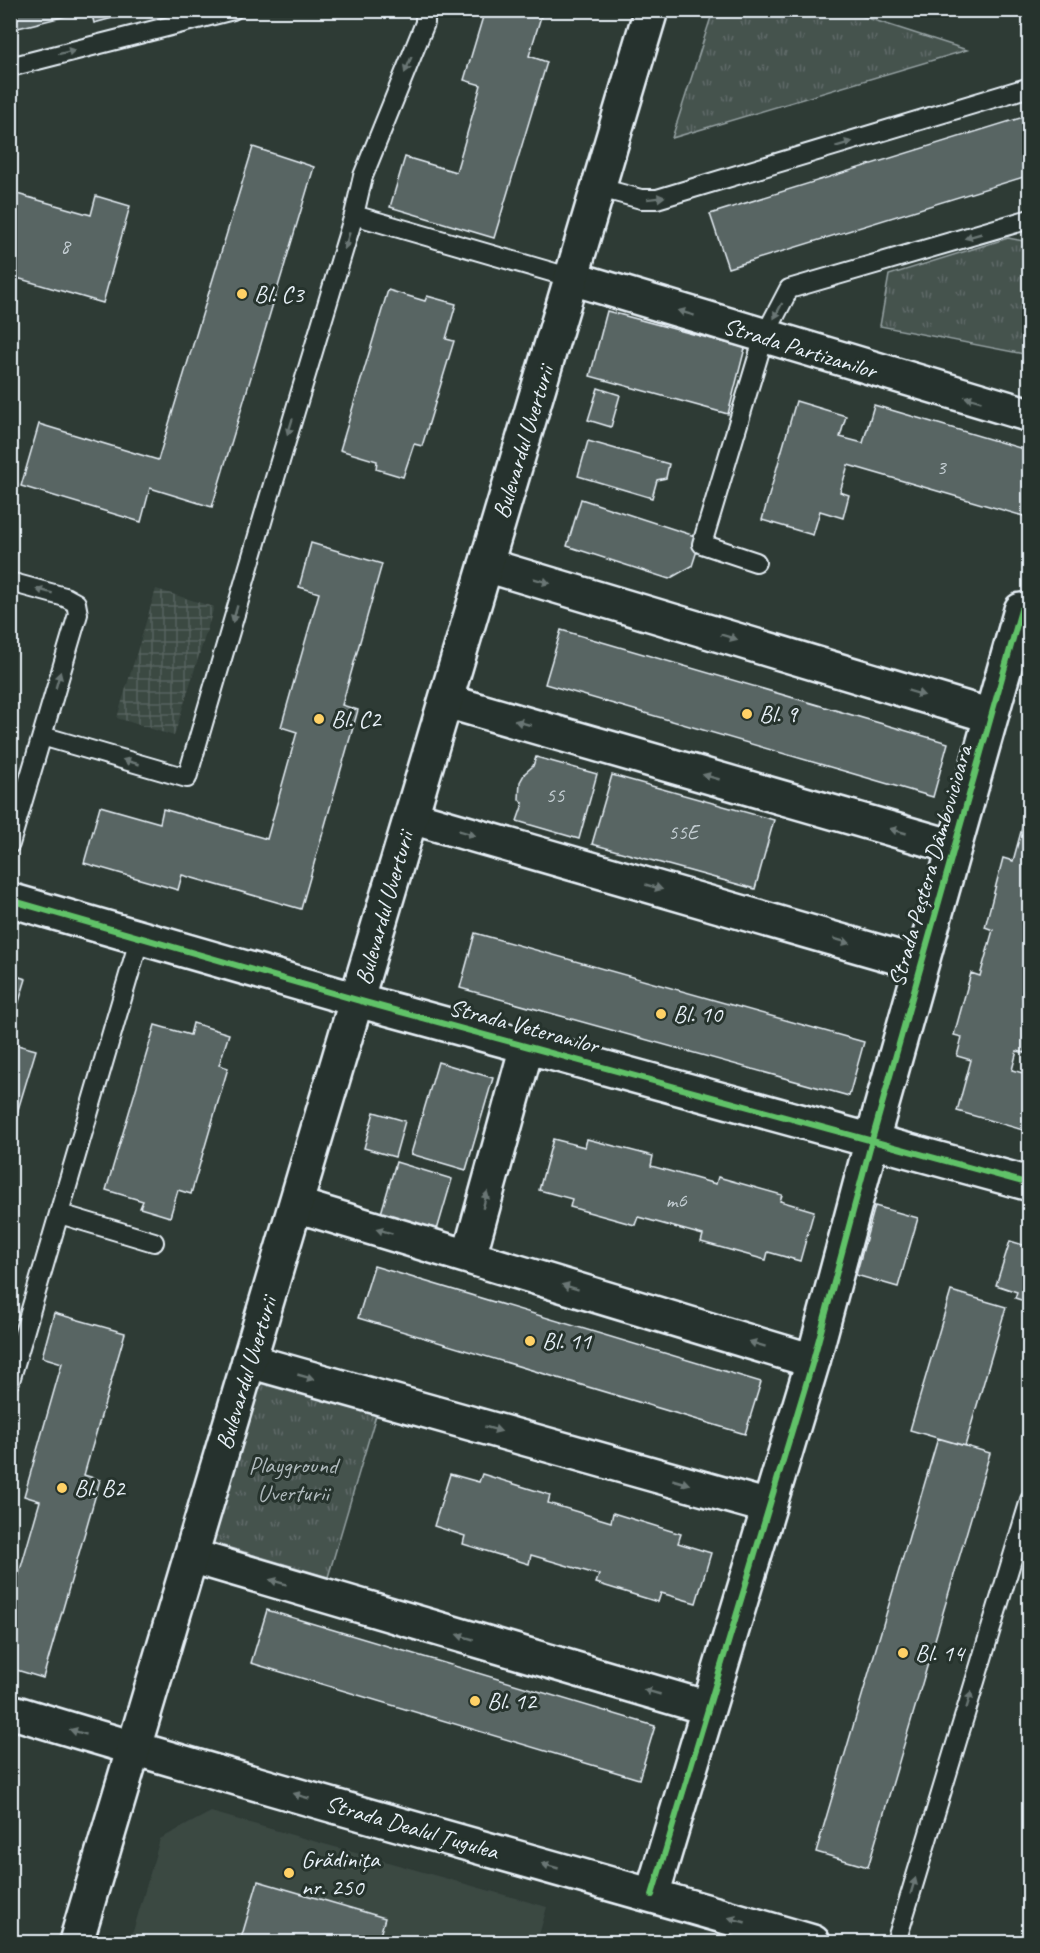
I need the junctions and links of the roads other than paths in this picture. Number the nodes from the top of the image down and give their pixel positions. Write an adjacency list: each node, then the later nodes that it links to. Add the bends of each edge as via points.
1 (232, 10): 4 (lane, one-way to 1)
2 (425, 10): 7 (lane, one-way to 7, via 425,23 363,176)
3 (651, 10): 6 (street, Bulevardul Uverturii)
4 (10, 67)
5 (1029, 87): 6 (lane, one-way to 5, via 640,199 657,199)
6 (600, 188): 9 (street, Bulevardul Uverturii)
7 (354, 215): 9 (lane); 18 (lane, one-way to 18, via 187,778)
8 (1029, 220): 10 (lane, one-way to 10, via 789,289)
9 (572, 278): 10 (street, Strada Partizanilor, one-way to 9); 13 (street, Bulevardul Uverturii)
10 (764, 337): 11 (street, Strada Partizanilor, one-way to 10); 12 (lane, via 702,544)
11 (1029, 415)
12 (756, 562)
13 (486, 565): 16 (street, Bulevardul Uverturii); 17 (street, one-way to 17)
14 (10, 582): 18 (lane, one-way to 14, via 78,614 76,603)
15 (1025, 611): 17 (street, Strada Peștera Dâmbovicioara)
16 (446, 701): 19 (street, Bulevardul Uverturii); 21 (street, Strada Peștera Dâmbovicioara, one-way to 16)
17 (991, 716): 21 (street, Strada Peștera Dâmbovicioara)
18 (42, 736): 20 (lane)
19 (411, 817): 24 (street, one-way to 24); 25 (street, Bulevardul Uverturii)
20 (10, 844)
21 (954, 847): 24 (street, Strada Peștera Dâmbovicioara)
22 (10, 900): 23 (street, Strada Veteranilor)
23 (140, 937): 25 (street, Strada Veteranilor); 30 (lane)
24 (921, 964): 27 (street, Strada Peștera Dâmbovicioara)
25 (357, 1000): 26 (street, Strada Veteranilor); 29 (street, Bulevardul Uverturii)
26 (527, 1046): 27 (street, Strada Veteranilor); 32 (street, one-way to 26)
27 (872, 1140): 28 (street, Strada Veteranilor); 34 (street, Strada Peștera Dâmbovicioara)
28 (1029, 1184)
29 (296, 1205): 32 (street, one-way to 29); 33 (street, Bulevardul Uverturii)
30 (60, 1214): 31 (lane); 35 (lane)
31 (154, 1242)
32 (469, 1257): 34 (street, one-way to 32)
33 (249, 1361): 37 (street, one-way to 37); 38 (street, Bulevardul Uverturii)
34 (813, 1361): 37 (street, Strada Peștera Dâmbovicioara)
35 (11, 1375)
36 (1029, 1500): 45 (lane, one-way to 36)
37 (769, 1507): 39 (street, Strada Peștera Dâmbovicioara)
38 (191, 1556): 39 (street, one-way to 38); 41 (street, Bulevardul Uverturii)
39 (708, 1708): 42 (street, Strada Peștera Dâmbovicioara)
40 (10, 1711): 41 (street, Strada Dealul Țugulea, one-way to 40)
41 (134, 1749): 42 (street, Strada Dealul Țugulea, one-way to 41); 43 (street, Bulevardul Uverturii)
42 (652, 1895): 44 (street, Strada Dealul Țugulea, one-way to 42)
43 (76, 1942)
44 (813, 1942)
45 (896, 1942)

